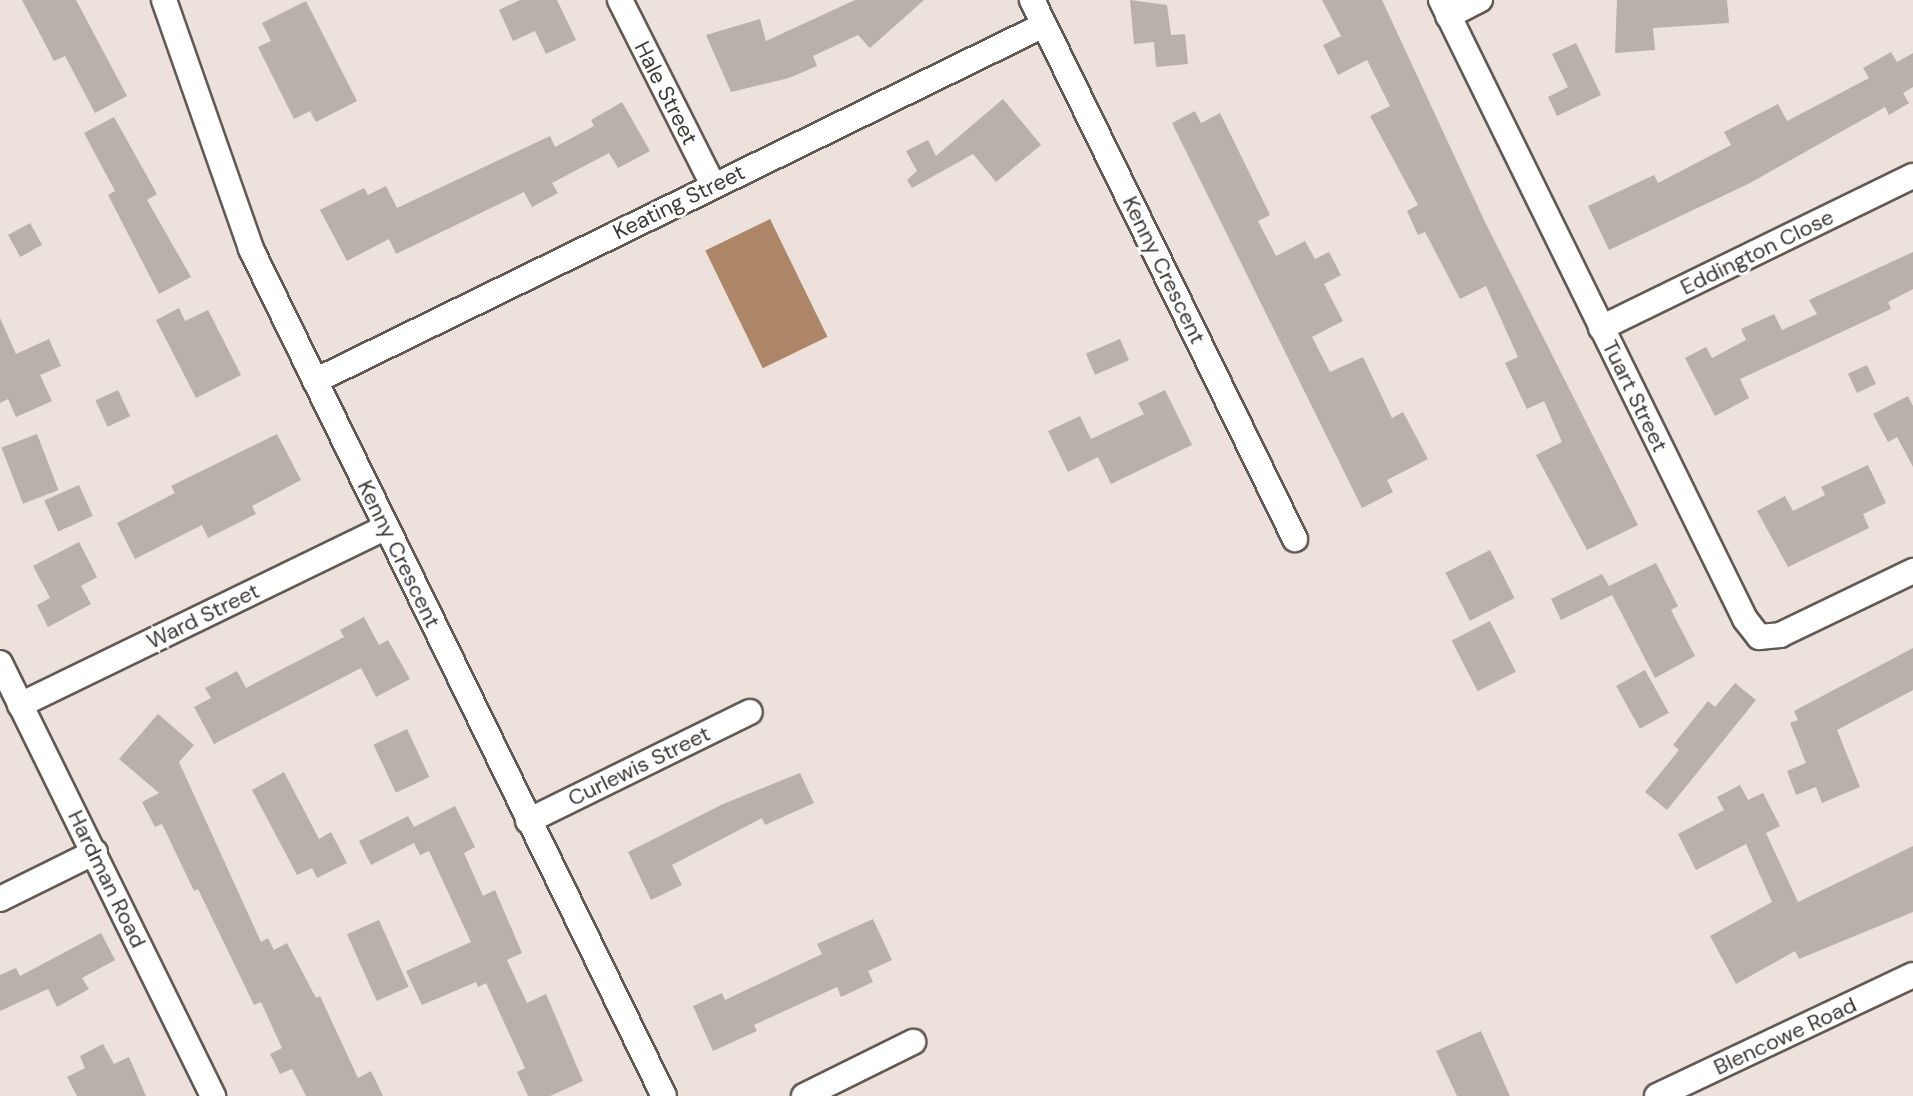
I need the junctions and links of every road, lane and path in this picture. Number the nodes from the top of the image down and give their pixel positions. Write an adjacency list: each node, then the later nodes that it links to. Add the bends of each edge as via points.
1 (164, 0): 10 (street, Kenny Crescent, via 251,249)
2 (620, 0): 8 (street, Hale Street)
3 (1032, 0): 6 (street, Kenny Crescent)
4 (1480, 0): 5 (street)
5 (1444, 8): 9 (street, Tuart Street)
6 (1044, 25): 8 (street, Keating Street); 12 (street, Kenny Crescent)
7 (1913, 176): 9 (street, Eddington Close)
8 (713, 185): 10 (street, Keating Street)
9 (1601, 328): 13 (street, Tuart Street, via 1745,619 1759,637 1780,635)
10 (315, 381): 11 (street, Kenny Crescent)
11 (386, 527): 15 (street, Ward Street); 17 (street, Kenny Crescent)
12 (1295, 539)
13 (1913, 571)
14 (0, 663): 15 (street, Hardman Road)
15 (20, 705): 18 (street, Hardman Road)
16 (750, 712): 17 (street, Curlewis Street)
17 (528, 821): 23 (street, Kenny Crescent)
18 (95, 852): 19 (street); 22 (street, Hardman Road)
19 (0, 899)
20 (1913, 975): 25 (street, Blencowe Road)
21 (913, 1042): 24 (street)
22 (213, 1096)
23 (664, 1096)
24 (804, 1096)
25 (1657, 1096)

